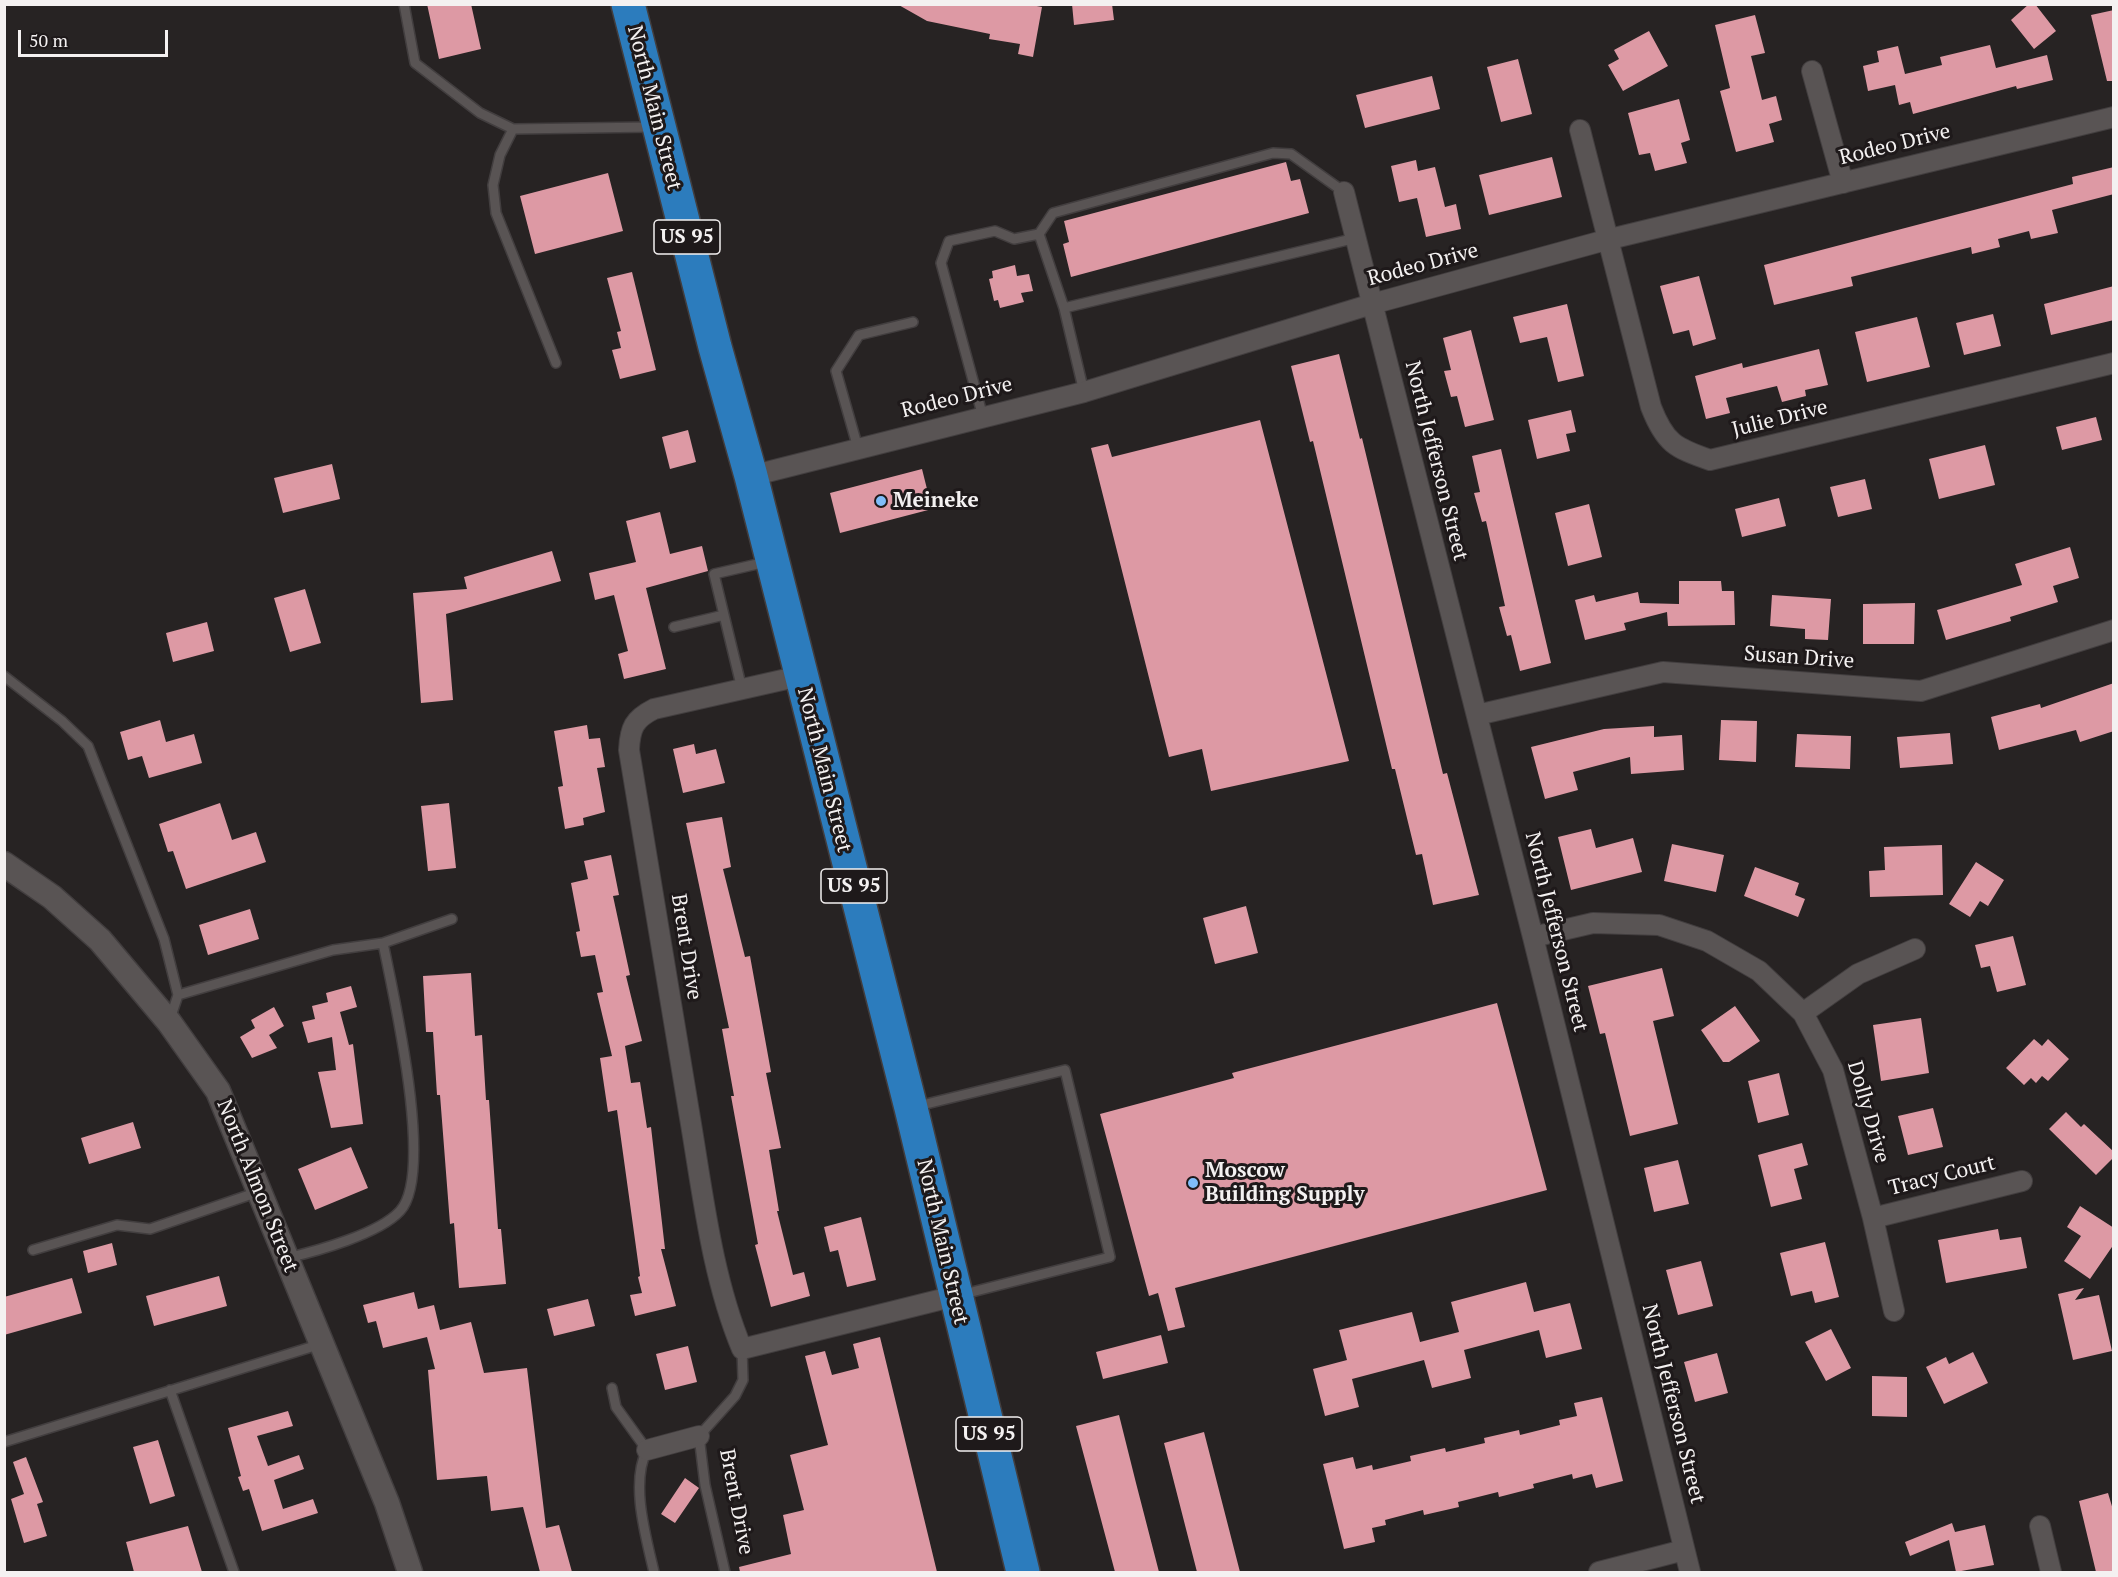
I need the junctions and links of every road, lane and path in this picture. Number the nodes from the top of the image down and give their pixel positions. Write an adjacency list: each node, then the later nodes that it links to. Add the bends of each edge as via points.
1 (404, 4): 6 (lane, via 415,63 480,113)
2 (628, 4): 5 (highway, North Main Street / US 95)
3 (1812, 71): 8 (street)
4 (2114, 117): 8 (street, Rodeo Drive)
5 (659, 127): 6 (lane); 21 (highway, North Main Street / US 95)
6 (513, 129): 16 (lane, via 500,154 493,185 496,213)
7 (1580, 130): 12 (street, Julie Drive)
8 (1843, 183): 12 (street, Rodeo Drive)
9 (1344, 192): 10 (lane, via 1291,154 1273,153 1053,213); 11 (street, North Jefferson Street)
10 (1039, 234): 14 (lane); 19 (lane, via 1014,239 995,231 949,241 941,263)
11 (1356, 238): 13 (street, North Jefferson Street); 14 (lane)
12 (1606, 240): 13 (street, Rodeo Drive); 17 (street, Julie Drive, via 1661,434 1680,450 1710,460)
13 (1372, 304): 18 (street, Rodeo Drive); 29 (street, North Jefferson Street)
14 (1064, 308): 18 (lane)
15 (913, 322): 20 (lane, via 859,335 836,371)
16 (556, 363)
17 (2114, 363)
18 (1084, 392): 19 (street, Rodeo Drive)
19 (983, 417): 20 (street, Rodeo Drive)
20 (858, 448): 21 (street, Rodeo Drive)
21 (751, 476): 22 (highway, North Main Street / US 95)
22 (772, 561): 23 (lane, via 714,574); 27 (highway, North Main Street / US 95)
23 (724, 615): 24 (lane); 28 (lane)
24 (674, 627)
25 (2114, 630): 29 (street, Susan Drive, via 1921,691 1663,672)
26 (4, 676): 35 (lane, via 88,746 164,939)
27 (800, 676): 28 (street, Brent Drive); 38 (highway, North Main Street / US 95)
28 (742, 689): 47 (street, Brent Drive, via 654,709 637,718 630,731 628,750 709,1230 732,1325)
29 (1477, 715): 32 (street, North Jefferson Street)
30 (4, 864): 37 (street, North Almon Street, via 51,897 100,940)
31 (452, 919): 33 (lane)
32 (1533, 937): 36 (street, Dolly Drive, via 1593,923 1659,925 1707,941 1759,971); 54 (street, North Jefferson Street)
33 (383, 943): 35 (lane, via 333,950); 43 (lane, via 405,1051 413,1138 410,1191 400,1211 380,1225 330,1247)
34 (1915, 949): 36 (street, via 1858,975)
35 (178, 995): 37 (lane)
36 (1803, 1013): 41 (street, Dolly Drive, via 1833,1070)
37 (169, 1022): 40 (street, North Almon Street, via 218,1091)
38 (911, 1108): 44 (highway, North Main Street / US 95); 44 (lane, via 1065,1070 1110,1257)
39 (2022, 1181): 41 (street, Tracy Court)
40 (258, 1192): 42 (lane, via 150,1229 117,1225); 43 (street, North Almon Street)
41 (1873, 1218): 45 (street, Dolly Drive)
42 (33, 1250)
43 (287, 1258): 46 (street, North Almon Street)
44 (955, 1296): 47 (street); 59 (highway, North Main Street / US 95)
45 (1894, 1311)
46 (321, 1344): 49 (lane); 56 (street, North Almon Street, via 387,1503)
47 (742, 1349): 50 (lane, Brent Drive, via 743,1380 735,1396)
48 (612, 1388): 52 (lane, via 616,1407)
49 (170, 1390): 51 (lane); 55 (lane)
50 (699, 1436): 52 (street); 58 (lane, Brent Drive, via 705,1485)
51 (4, 1442)
52 (647, 1450): 57 (lane, via 640,1463 638,1481)
53 (2040, 1526): 62 (street)
54 (1684, 1550): 60 (street); 61 (street, North Jefferson Street)
55 (234, 1572)
56 (410, 1572)
57 (654, 1572)
58 (725, 1572)
59 (1023, 1572)
60 (1599, 1572)
61 (1690, 1572)
62 (2051, 1572)

